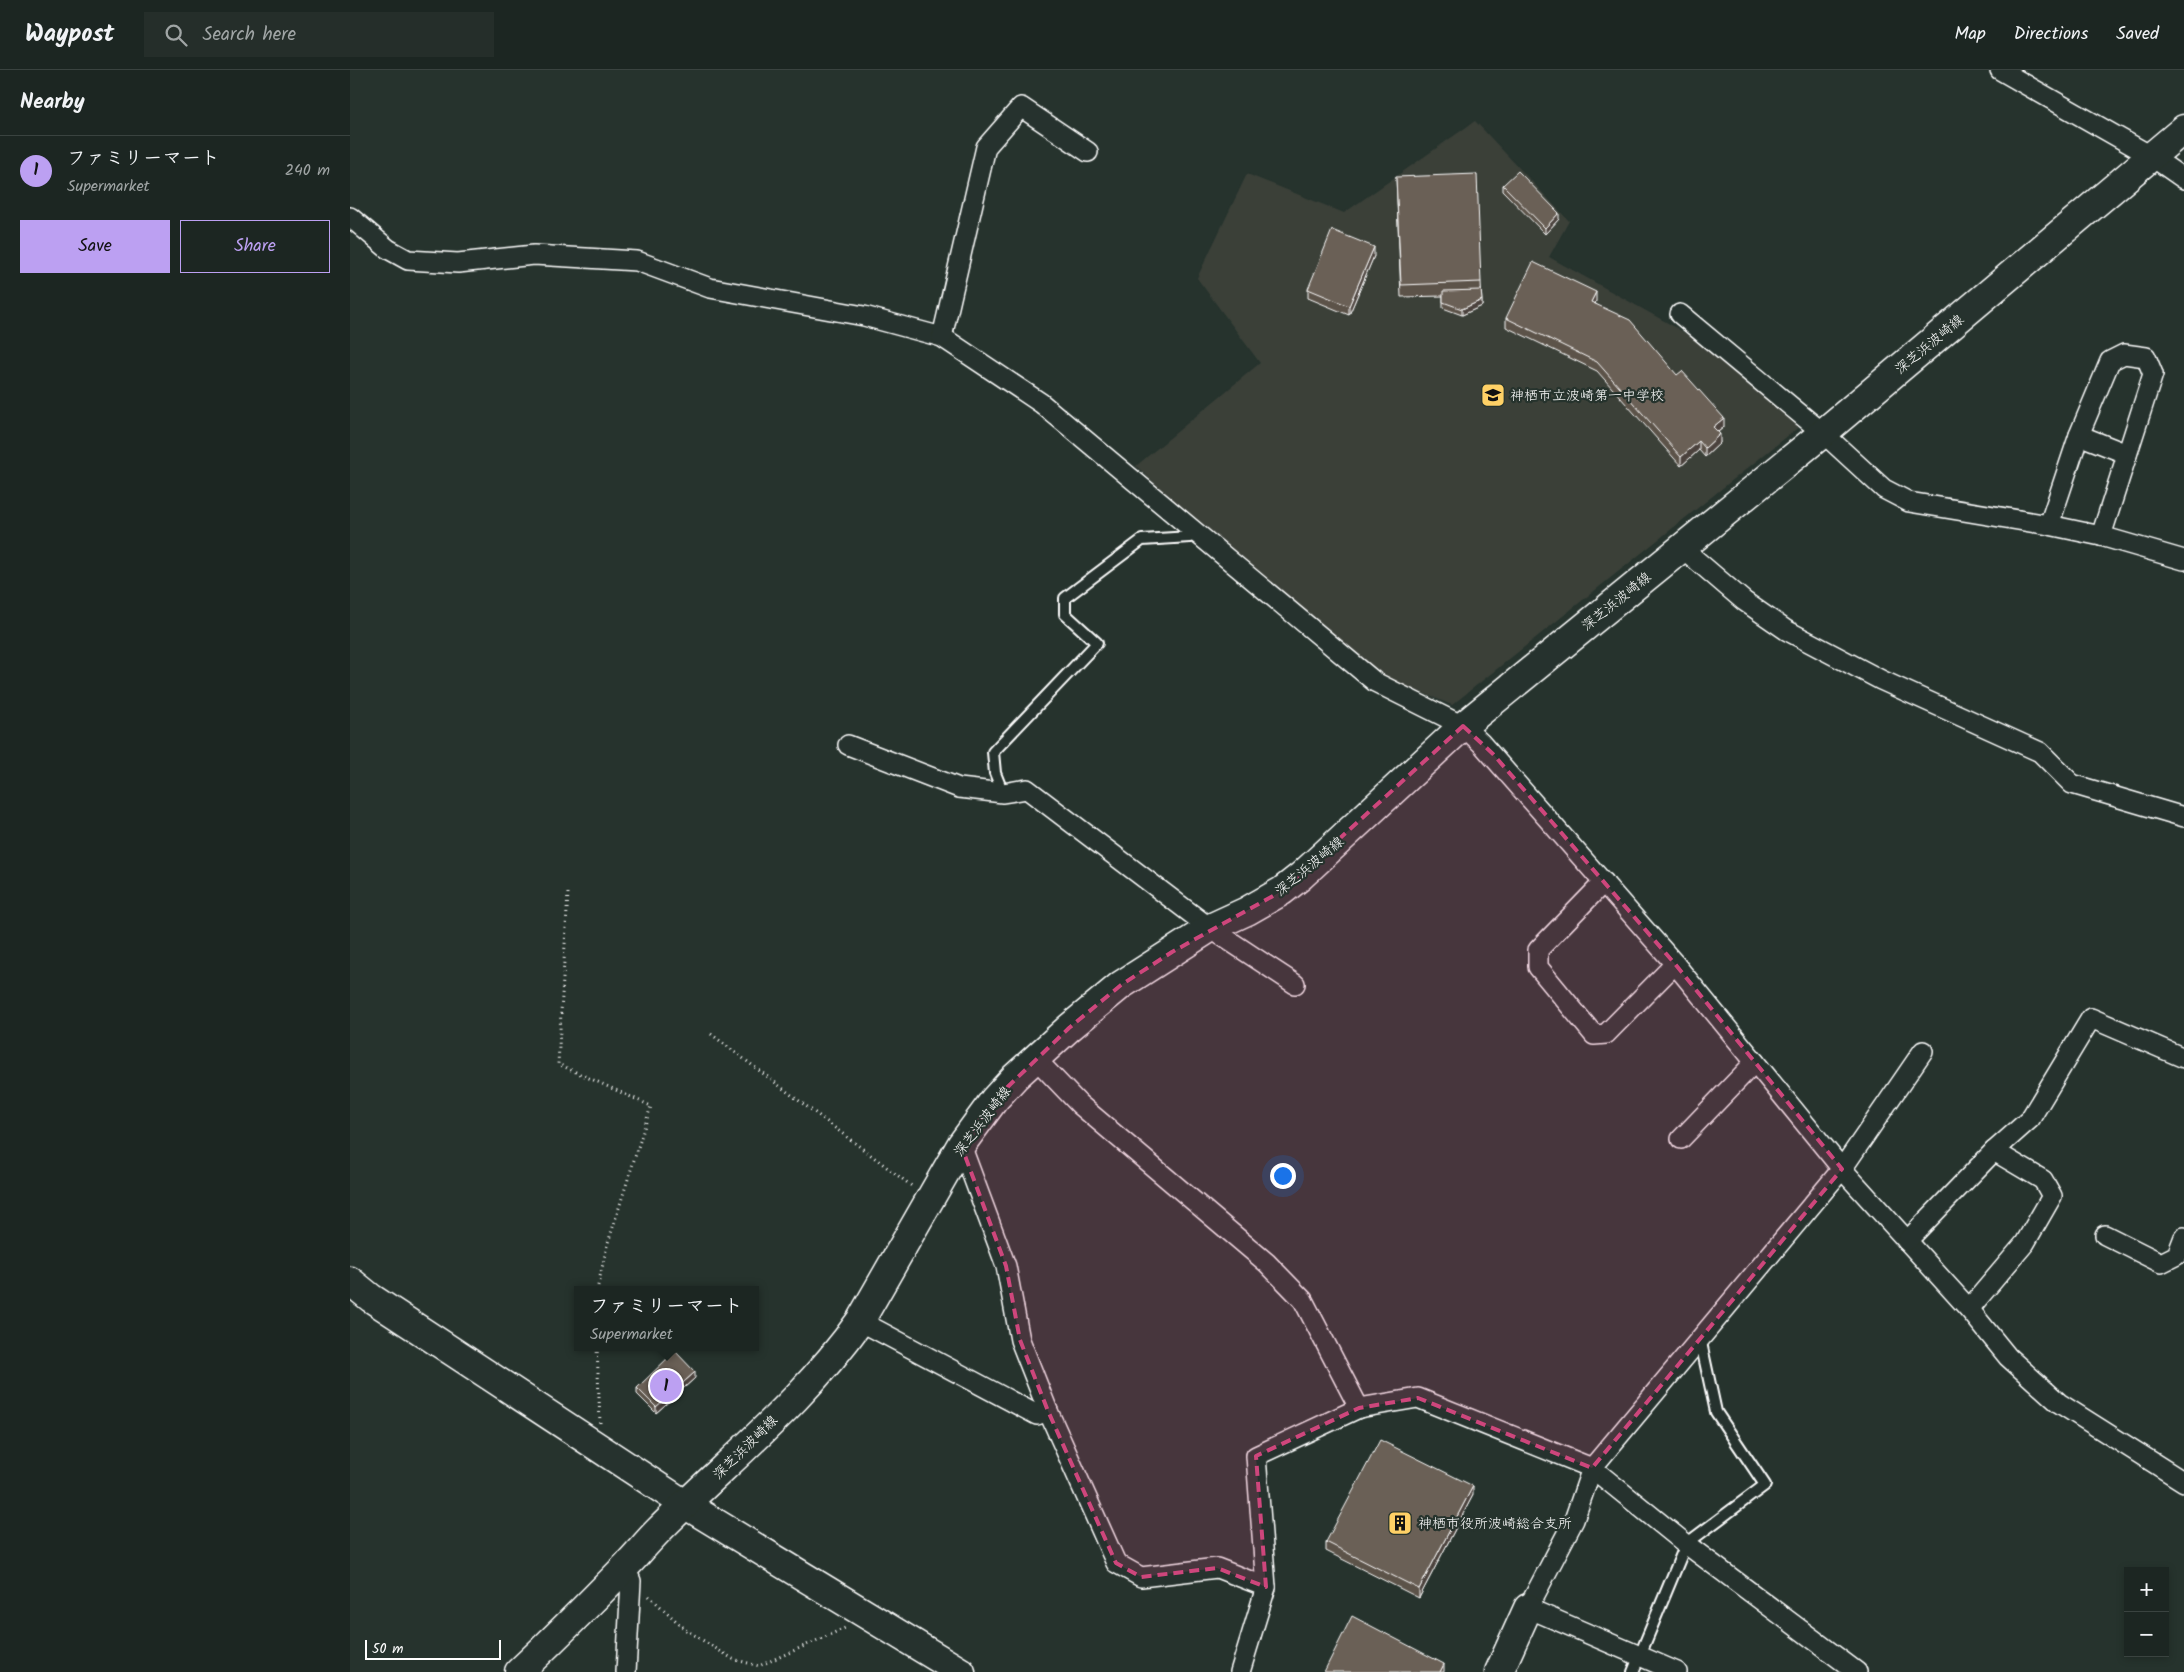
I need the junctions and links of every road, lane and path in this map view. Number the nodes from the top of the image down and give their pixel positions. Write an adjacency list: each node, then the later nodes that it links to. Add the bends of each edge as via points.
1 (2000, 70): 4 (street)
2 (2184, 128): 4 (main road, 深芝浜波崎線)
3 (1088, 152): 8 (street, via 1021,107 986,147)
4 (2151, 156): 5 (street); 9 (main road, 深芝浜波崎線)
5 (2184, 180)
6 (350, 217): 8 (street, via 388,249 408,260 458,263 534,255 637,261 710,288 864,316)
7 (1680, 314): 9 (street)
8 (942, 337): 13 (street, via 1041,403)
9 (1823, 433): 12 (street, via 1884,489 1909,502); 15 (main road, 深芝浜波崎線)
10 (2079, 435): 11 (street); 11 (street, via 2110,361 2124,354 2146,357 2153,374); 12 (street)
11 (2127, 454): 14 (street)
12 (2049, 525): 14 (street)
13 (1196, 532): 17 (street, via 1375,682); 19 (lane, via 1190,536 1142,540 1065,598 1065,614 1097,643 993,752 995,773)
14 (2101, 536): 16 (street)
15 (1681, 547): 17 (main road, 深芝浜波崎線); 20 (street, via 1744,601 1786,630 1881,680 2040,752 2072,784)
16 (2183, 557)
17 (1463, 726): 21 (street, via 1493,754); 23 (main road, 深芝浜波崎線, via 1295,881 1246,911)
18 (848, 745): 19 (street, via 959,788)
19 (1003, 793): 23 (street, via 1027,789)
20 (2184, 817)
21 (1604, 882): 24 (street); 24 (street, via 1538,950 1538,967 1594,1035 1606,1034)
22 (568, 893): 40 (path, via 558,1064 651,1106 607,1246)
23 (1210, 928): 25 (street); 28 (main road, 深芝浜波崎線, via 1121,985)
24 (1675, 964): 30 (street)
25 (1294, 984)
26 (710, 1034): 35 (path)
27 (1923, 1051): 34 (street)
28 (1035, 1058): 32 (main road, 深芝浜波崎線, via 994,1100); 45 (street, via 1079,1104 1267,1263 1303,1300)
29 (2184, 1058): 33 (street, via 2091,1018 2030,1119)
30 (1755, 1062): 31 (street); 34 (street)
31 (1681, 1139)
32 (962, 1145): 35 (main road, 深芝浜波崎線); 46 (street, via 1006,1266 1020,1340)
33 (1994, 1151): 38 (street); 41 (street, via 2043,1180 2052,1196 2025,1243)
34 (1842, 1169): 38 (street); 43 (street)
35 (929, 1200): 42 (main road, 深芝浜波崎線)
36 (2105, 1235): 37 (street, via 2161,1263 2177,1255)
37 (2184, 1237)
38 (1907, 1241): 41 (street)
39 (350, 1281): 47 (main road)
40 (598, 1286)
41 (1968, 1309): 49 (street, via 2008,1357 2059,1403)
42 (860, 1321): 46 (street, via 1038,1415); 50 (main road, 深芝浜波崎線, via 820,1372)
43 (1700, 1338): 48 (street); 51 (lane, via 1716,1412 1765,1485)
44 (597, 1351): 47 (path)
45 (1359, 1408): 48 (street, via 1418,1398); 53 (street, via 1256,1456)
46 (1048, 1411): 53 (street, via 1116,1563 1141,1577 1217,1568)
47 (600, 1449): 50 (main road)
48 (1592, 1468): 51 (street); 54 (street, via 1574,1520)
49 (2184, 1482)
50 (686, 1505): 52 (main road, 深芝浜波崎線, via 657,1531); 55 (main road)
51 (1686, 1544): 56 (lane); 63 (street)
52 (628, 1574): 55 (path, via 686,1630 733,1659 759,1666 852,1625); 58 (main road, 深芝浜波崎線); 59 (street)
53 (1266, 1587): 60 (street)
54 (1528, 1608): 56 (street); 61 (main road)
55 (861, 1612): 57 (main road)
56 (1636, 1664): 62 (street)
57 (955, 1670)
58 (519, 1672)
59 (626, 1672)
60 (1240, 1672)
61 (1499, 1672)
62 (1677, 1672)
63 (1857, 1672)

